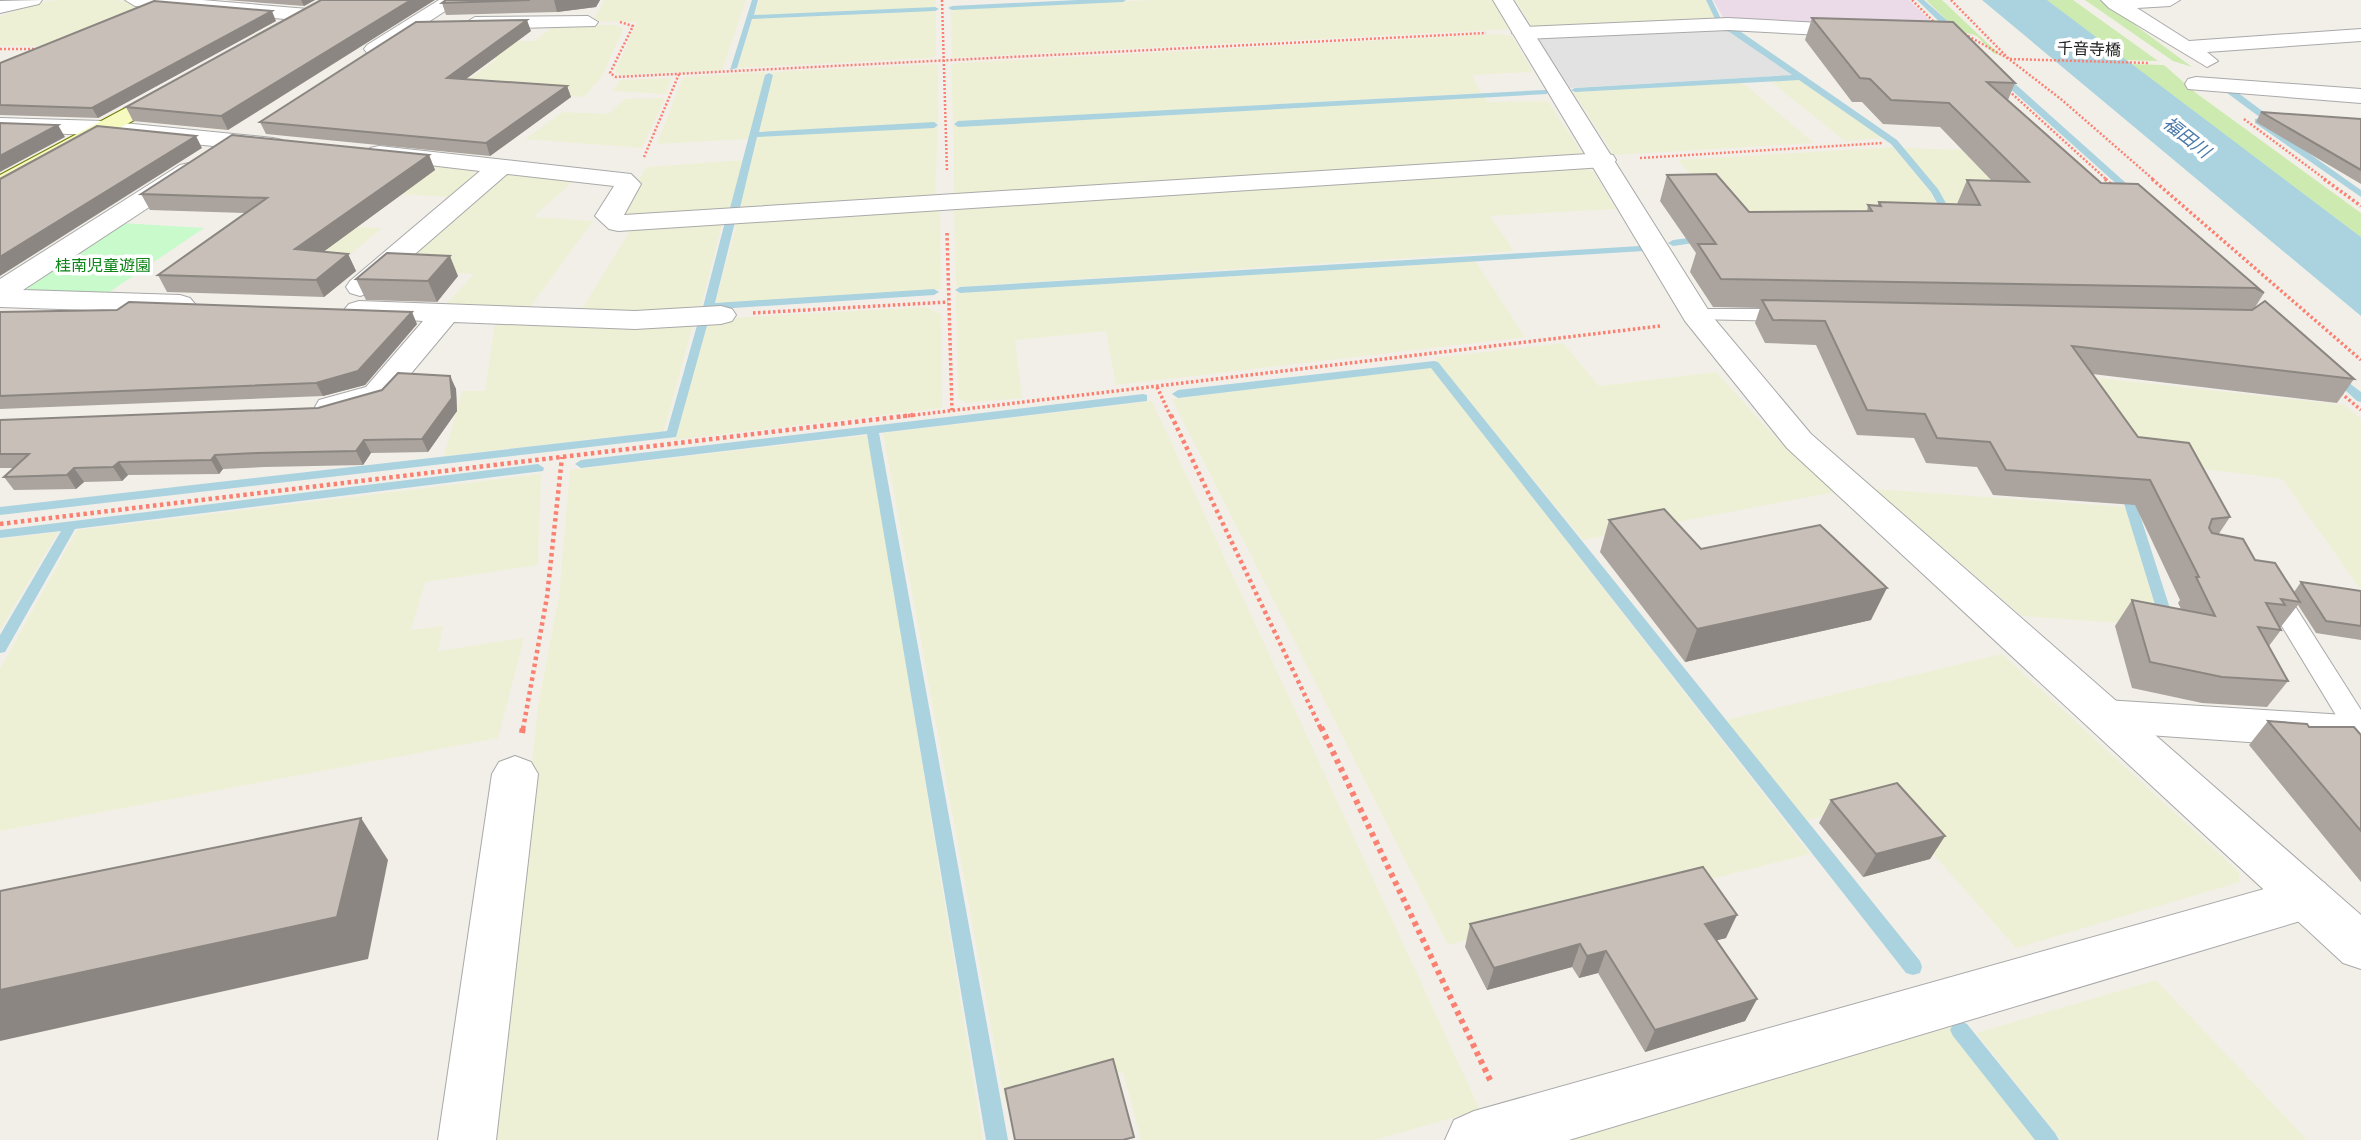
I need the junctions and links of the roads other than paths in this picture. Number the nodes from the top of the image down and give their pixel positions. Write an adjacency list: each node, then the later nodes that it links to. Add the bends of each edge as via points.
1 (32, 0): 7 (street)
2 (135, 0): 8 (street)
3 (452, 0): 10 (street)
4 (1503, 0): 11 (street)
5 (2170, 0): 6 (street)
6 (2114, 2): 15 (street)
7 (0, 7)
8 (316, 10): 13 (main road)
9 (588, 22): 10 (street)
10 (414, 24): 16 (street)
11 (1522, 32): 12 (street, via 1728,24); 27 (street)
12 (1879, 32)
13 (271, 35)
14 (2361, 35): 15 (street)
15 (2185, 47): 19 (street)
16 (354, 63)
17 (199, 75): 23 (main road)
18 (2196, 84): 19 (street)
19 (2249, 88): 20 (street)
20 (2361, 96)
21 (264, 121): 24 (street)
22 (0, 125): 23 (street)
23 (103, 128): 24 (street); 29 (main road)
24 (231, 143): 25 (street); 30 (street)
25 (298, 147)
26 (351, 150): 28 (street)
27 (1604, 160): 28 (street, via 618,223 608,216 628,184 621,179); 36 (street)
28 (499, 168): 33 (street, via 333,309)
29 (0, 185)
30 (0, 292)
31 (0, 298): 32 (street)
32 (208, 305)
33 (446, 313): 34 (street, via 635,320); 37 (street, via 377,394 325,409)
34 (721, 315)
35 (1805, 316): 36 (lane)
36 (1699, 318): 39 (street, via 1799,441)
37 (298, 410)
38 (2260, 570): 40 (lane)
39 (2105, 716): 40 (street); 42 (street)
40 (2361, 733)
41 (515, 774): 45 (street)
42 (2307, 898): 43 (street); 44 (street)
43 (2361, 947)
44 (1502, 1136)
45 (467, 1140)

